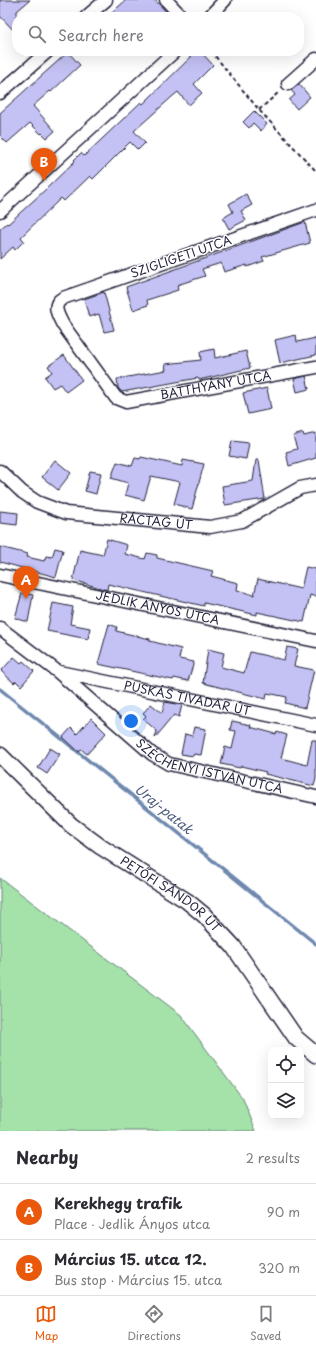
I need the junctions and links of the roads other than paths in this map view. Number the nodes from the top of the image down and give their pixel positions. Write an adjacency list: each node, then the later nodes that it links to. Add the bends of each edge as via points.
1 (106, 0): 4 (street)
2 (166, 0): 5 (street)
3 (224, 0): 6 (street)
4 (92, 12)
5 (177, 12)
6 (213, 12)
7 (42, 56): 11 (street)
8 (170, 56): 13 (street)
9 (316, 59): 10 (street)
10 (288, 84)
11 (0, 93)
12 (316, 210): 15 (street, SZIGLIGETI UTCA, via 58,301 56,312 63,325)
13 (0, 211)
14 (316, 367): 15 (street, BATTHYÁNY UTCA, via 136,401 126,402)
15 (116, 398)
16 (0, 471): 17 (street, RÁCTAG ÚT, via 37,502 66,513 210,527 242,521 300,488)
17 (316, 485)
18 (0, 575): 20 (street, JEDLIK ÁNYOS UTCA)
19 (0, 628): 21 (street, SZÉCHENYI ISTVÁN UTCA)
20 (316, 641)
21 (58, 672): 22 (street, PUSKÁS TIVADAR ÚT); 24 (street, SZÉCHENYI ISTVÁN UTCA, via 152,754 169,764)
22 (316, 725)
23 (0, 755): 25 (street, PETŐFI SÁNDOR ÚT, via 71,825 107,851 187,901 204,915 233,946 296,1038)
24 (316, 797)
25 (316, 1056)

